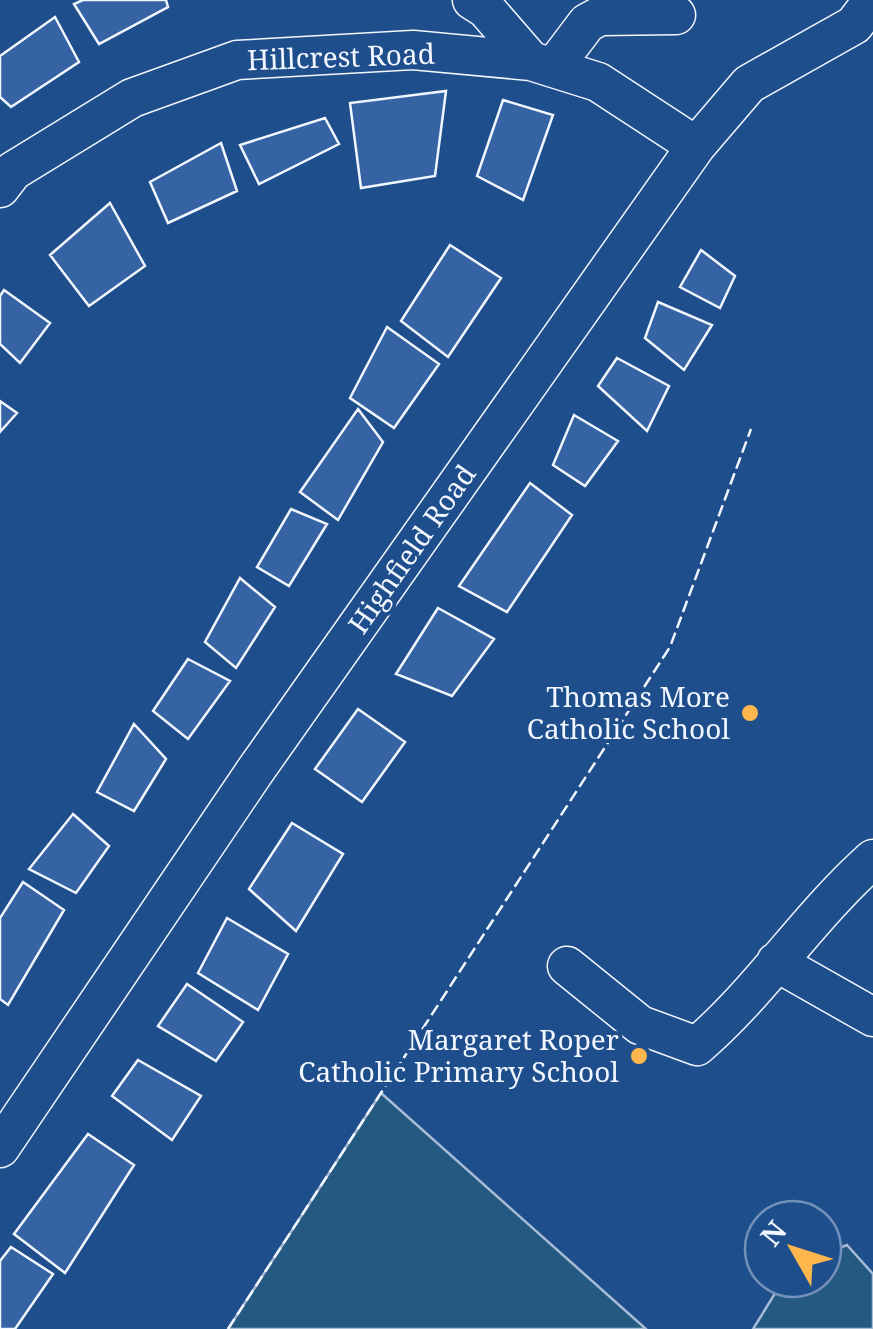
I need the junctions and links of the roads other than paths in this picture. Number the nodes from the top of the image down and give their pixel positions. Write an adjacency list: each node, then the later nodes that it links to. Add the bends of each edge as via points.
1 (472, 0): 4 (street)
2 (873, 0): 5 (street, Highfield Road, via 854,25 750,84)
3 (676, 15): 4 (street, via 600,16)
4 (542, 64): 5 (street, Hillcrest Road, via 598,82); 6 (street, Hillcrest Road, via 412,50 237,60 132,98)
5 (696, 146): 11 (street, Highfield Road, via 255,771)
6 (4, 171)
7 (873, 858): 8 (street)
8 (776, 962): 9 (street, via 730,1018 696,1046 640,1025); 10 (street)
9 (567, 966)
10 (873, 1017)
11 (0, 1148)

